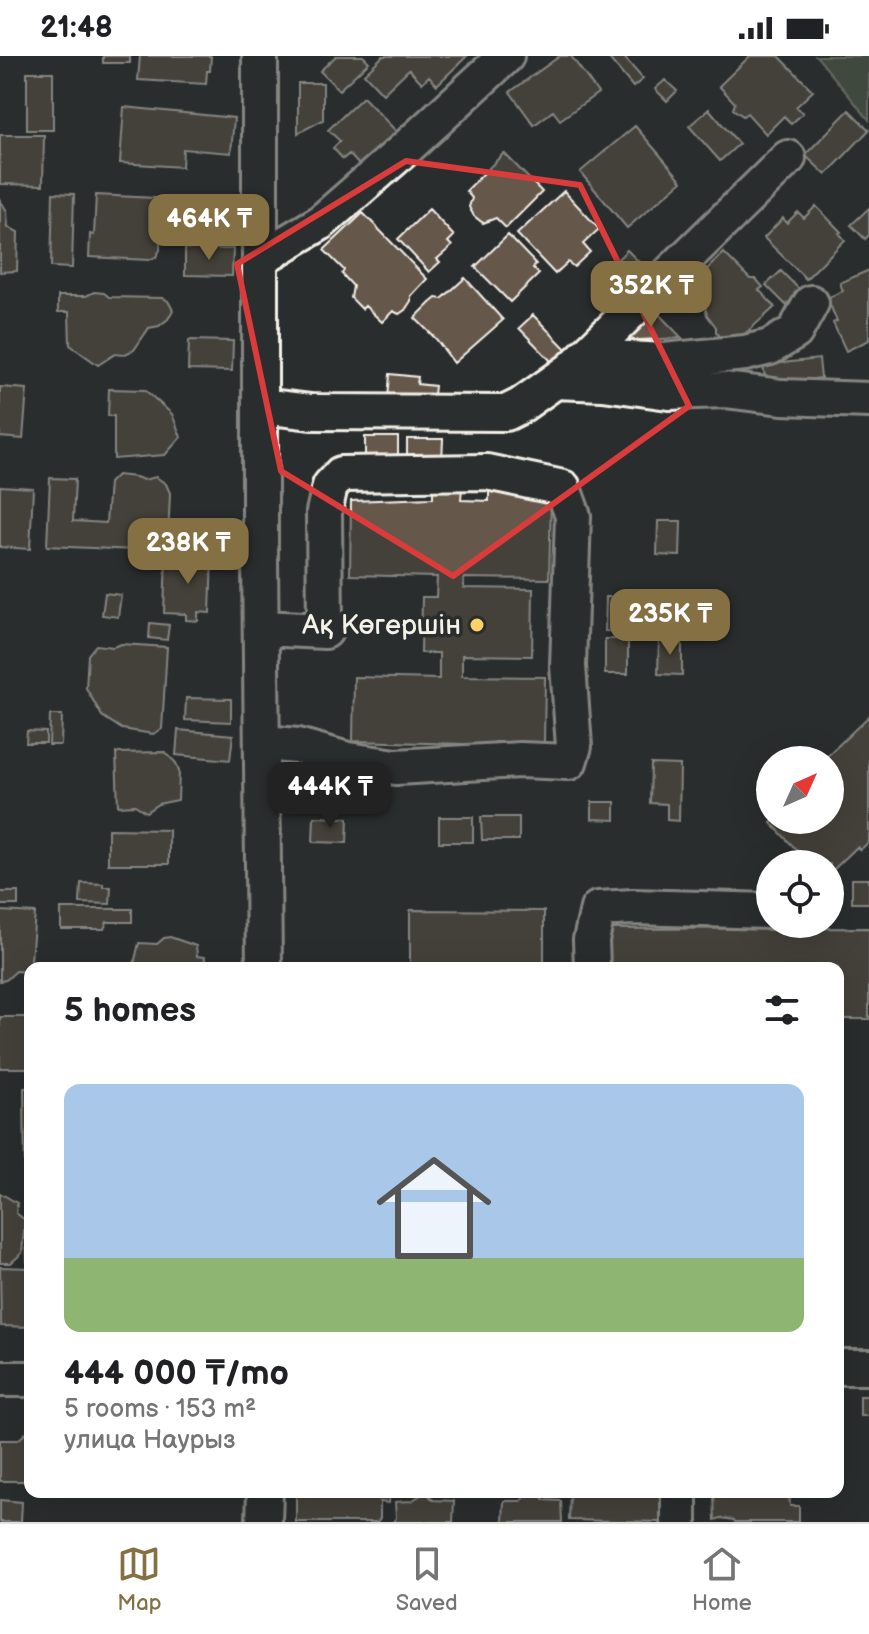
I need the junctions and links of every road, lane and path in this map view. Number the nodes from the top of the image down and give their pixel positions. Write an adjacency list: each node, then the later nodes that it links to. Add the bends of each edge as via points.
1 (260, 56): 4 (street)
2 (506, 56): 4 (street, via 320,223)
3 (788, 158): 6 (street)
4 (261, 258): 8 (street)
5 (811, 303): 6 (street, via 795,332 770,347 677,360 611,358)
6 (564, 375): 7 (street, via 669,392 725,390); 8 (street, via 506,413 311,412)
7 (869, 400)
8 (262, 406): 9 (street)
9 (261, 628): 10 (street); 10 (street, via 325,631 324,512 330,486 341,474 487,472 563,488 573,516 568,666 574,746 569,762 396,767)
10 (263, 743): 12 (street)
11 (756, 911): 13 (street, via 598,909)
12 (264, 962)
13 (592, 962)
14 (844, 1367): 15 (street)
15 (869, 1367)
16 (0, 1379): 17 (street)
17 (24, 1379)
18 (265, 1498): 20 (street)
19 (679, 1498): 21 (street)
20 (264, 1522)
21 (679, 1522)

